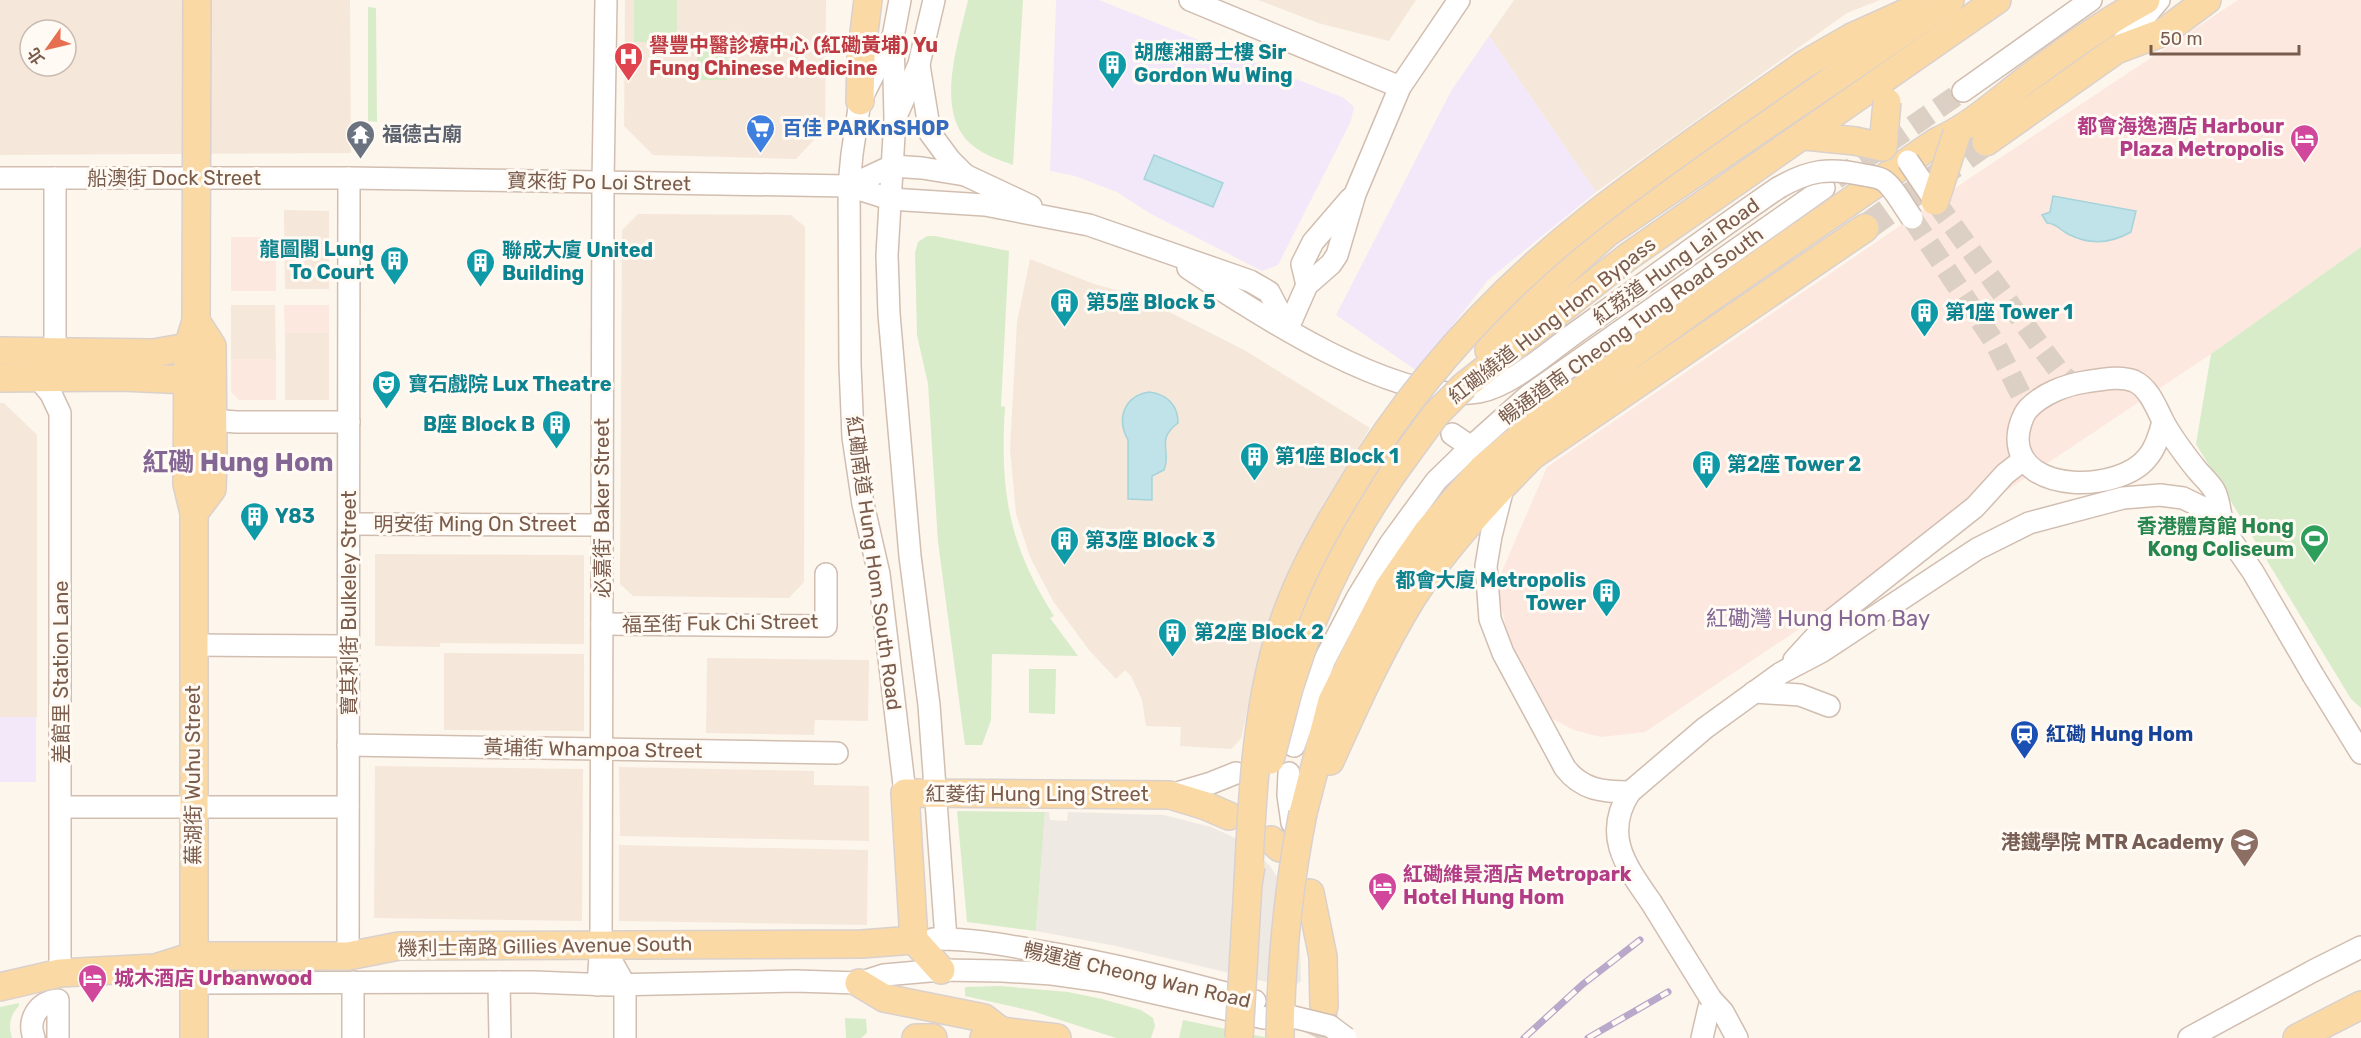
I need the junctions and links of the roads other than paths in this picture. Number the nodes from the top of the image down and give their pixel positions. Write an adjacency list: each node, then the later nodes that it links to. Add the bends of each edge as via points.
1 (197, 0): 32 (main road, 蕪湖街 Wuhu Street)
2 (606, 0): 35 (street, 必嘉街 Baker Street)
3 (868, 0): 21 (main road)
4 (900, 0): 15 (street, 紅磡南道 Hung Hom South Road)
5 (934, 0): 17 (street, 紅磡南道 Hung Hom South Road)
6 (1190, 0): 19 (street)
7 (1459, 0): 19 (street)
8 (1935, 0): 89 (main road, bridge, via 1852,37 1805,64 1592,217 1483,315 1413,395 1364,466 1321,539 1278,639 1259,731)
9 (1950, 0): 53 (main road, via 1607,233 1501,336)
10 (1997, 0): 18 (main road, 紅磡繞道 Hung Hom Bypass)
11 (2091, 0): 20 (street)
12 (2146, 0): 23 (main road, via 2086,38)
13 (2159, 0): 16 (street)
14 (2207, 0): 16 (main road, via 2164,32)
15 (893, 37): 21 (street, 紅磡南道 Hung Hom South Road); 22 (street, 紅磡南道 Hung Hom South Road)
16 (2116, 50): 25 (main road)
17 (919, 64): 22 (street, 紅磡南道 Hung Hom South Road); 29 (street, via 930,133)
18 (1900, 67): 24 (main road, 紅磡繞道 Hung Hom Bypass); 26 (main road, bridge, via 1887,102)
19 (1400, 87): 44 (street, via 1355,194 1302,264 1307,285)
20 (1963, 92)
21 (860, 101): 36 (street, 紅磡南道 Hung Hom South Road)
22 (895, 118): 28 (street, 紅磡南道 Hung Hom South Road)
23 (1957, 133): 27 (main road); 39 (main road, bridge)
24 (1805, 136): 26 (main road, bridge); 53 (main road, 紅磡繞道 Hung Hom Bypass, via 1629,256)
25 (1986, 142)
26 (1882, 147): 27 (main road); 34 (main road)
27 (1908, 161): 34 (main road); 39 (street, bridge)
28 (892, 166): 29 (street); 36 (street); 38 (street, 紅磡南道 Hung Hom South Road)
29 (965, 175): 41 (street)
30 (0, 178): 31 (street, 船澳街 Dock Street)
31 (55, 178): 32 (street, 船澳街 Dock Street); 47 (street)
32 (195, 178): 33 (street, 船澳街 Dock Street); 43 (main road, 蕪湖街 Wuhu Street)
33 (349, 178): 35 (street, 寶來街 Po Loi Street); 57 (street, 寶其利街 Bulkeley Street)
34 (1882, 179): 40 (street, bridge); 49 (street, 紅荔道 Hung Lai Road, bridge, via 1836,170 1808,173 1778,188 1498,386 1462,393); 88 (main road, via 1546,416 1482,469 1428,531 1388,589 1332,701)
35 (603, 182): 36 (street, 寶來街 Po Loi Street); 65 (street, 必嘉街 Baker Street)
36 (849, 186): 38 (street); 81 (street, 紅磡南道 Hung Hom South Road, via 853,437 879,574)
37 (1824, 188): 59 (street, 暢通道南 Cheong Tung Road South, via 1528,396)
38 (890, 199): 41 (street, via 985,206); 82 (street, 紅磡南道 Hung Hom South Road, via 889,314)
39 (1935, 201)
40 (1912, 218)
41 (1059, 219): 44 (street, via 1089,225 1250,281 1269,292)
42 (1865, 228): 61 (main road, via 1533,455)
43 (196, 321): 45 (main road, 蕪湖街 Wuhu Street); 55 (main road, via 213,346)
44 (1288, 328): 49 (street, 紅荔道 Hung Lai Road)
45 (188, 347): 48 (main road); 52 (main road, 蕪湖街 Wuhu Street)
46 (0, 351): 47 (main road)
47 (55, 352): 48 (main road)
48 (153, 353): 52 (main road)
49 (1377, 376): 54 (street, 紅荔道 Hung Lai Road)
50 (0, 378): 51 (main road)
51 (38, 378): 52 (main road); 84 (street, 差館里 Station Lane, via 60,412)
52 (189, 380): 55 (main road); 62 (main road, 蕪湖街 Wuhu Street, via 187,484)
53 (1464, 386): 89 (main road, 紅磡繞道 Hung Hom Bypass, bridge, via 1437,414 1379,492 1324,591 1302,646 1278,729)
54 (1412, 408)
55 (213, 420): 57 (street); 62 (main road, via 212,489)
56 (2163, 421): 60 (street, via 2158,441 2147,459 2109,480 2058,480 2038,474); 60 (street, via 2151,398 2133,381 2114,378 2072,384 2028,409 2018,435); 63 (street, via 2216,492)
57 (349, 422): 64 (street, 寶其利街 Bulkeley Street)
58 (1452, 434): 59 (street)
59 (1471, 447): 74 (street, 暢通道南 Cheong Tung Road South, via 1436,481 1357,598 1324,661)
60 (2023, 460): 70 (street, via 1975,507 1828,623)
61 (1504, 484): 80 (street, via 1486,566 1495,636 1564,768 1572,777 1597,790); 88 (main road, via 1413,598)
62 (194, 513): 68 (main road, 蕪湖街 Wuhu Street)
63 (2220, 516): 70 (street, via 2183,498 2160,495 2123,498 2029,523 1977,549 1821,652); 77 (street, bridge)
64 (349, 524): 65 (street, 明安街 Ming On Street); 69 (street, 寶其利街 Bulkeley Street)
65 (602, 525): 67 (street, 必嘉街 Baker Street)
66 (826, 574): 67 (street, 福至街 Fuk Chi Street, via 826,626)
67 (602, 624): 75 (street, 必嘉街 Baker Street)
68 (193, 645): 69 (street); 85 (main road, 蕪湖街 Wuhu Street)
69 (349, 646): 73 (street, 寶其利街 Bulkeley Street)
70 (1781, 673): 71 (street)
71 (1754, 692): 72 (street, via 1800,695); 80 (street)
72 (1829, 706)
73 (348, 745): 75 (street, 黃埔街 Whampoa Street); 86 (street, 寶其利街 Bulkeley Street)
74 (1294, 746)
75 (601, 749): 76 (street, 黃埔街 Whampoa Street); 93 (street, 必嘉街 Baker Street)
76 (837, 753)
77 (2361, 753)
78 (1236, 773): 83 (street)
79 (1289, 773): 88 (street, via 1288,795)
80 (1630, 792): 106 (street, bridge, via 1618,814 1617,834 1628,868)
81 (905, 793): 82 (main road, 紅菱街 Hung Ling Street); 92 (main road, 紅磡南道 Hung Hom South Road)
82 (936, 793): 83 (main road, 紅菱街 Hung Ling Street); 91 (street, 紅磡南道 Hung Hom South Road)
83 (1170, 795): 87 (main road, 紅菱街 Hung Ling Street)
84 (61, 807): 85 (street); 98 (street, 差館里 Station Lane)
85 (194, 807): 86 (street); 95 (main road, 蕪湖街 Wuhu Street)
86 (348, 807): 96 (street, 寶其利街 Bulkeley Street)
87 (1229, 816)
88 (1298, 818): 109 (main road, bridge, via 1281,983)
89 (1248, 884): 120 (main road, 紅磡繞道 Hung Hom Bypass, bridge)
90 (1310, 893): 108 (main road, via 1323,957)
91 (946, 939): 92 (street, 暢運道 Cheong Wan Road); 102 (street, 暢運道 Cheong Wan Road, via 1078,957)
92 (914, 940): 93 (main road, 機利士南路 Gillies Avenue South, via 862,944); 97 (main road)
93 (601, 943): 96 (main road, 機利士南路 Gillies Avenue South, via 399,945); 103 (street, 必嘉街 Baker Street); 104 (street, 必嘉街 Baker Street)
94 (2361, 947): 124 (street)
95 (193, 956): 96 (main road, 機利士南路 Gillies Avenue South); 98 (main road, 機利士南路 Gillies Avenue South, via 155,968); 100 (main road, 蕪湖街 Wuhu Street)
96 (350, 969): 99 (street, 機利士南路 Gillies Avenue South); 100 (street, 機利士南路 Gillies Avenue South); 115 (street, 寶其利街 Bulkeley Street)
97 (941, 970): 101 (street, 機利士南路 Gillies Avenue South, via 884,975); 102 (street, 暢運道 Cheong Wan Road, via 1052,974)
98 (60, 973): 105 (main road, 機利士南路 Gillies Avenue South)
99 (499, 982): 103 (street, 機利士南路 Gillies Avenue South); 116 (street)
100 (194, 983): 114 (main road, 蕪湖街 Wuhu Street)
101 (859, 983): 104 (street, 機利士南路 Gillies Avenue South); 110 (main road, via 884,998 984,1018)
102 (1154, 984): 109 (street, 暢運道 Cheong Wan Road, bridge, via 1265,1004)
103 (598, 985): 104 (street, 機利士南路 Gillies Avenue South)
104 (625, 985): 117 (street, 必嘉街 Baker Street)
105 (0, 987)
106 (1711, 999): 122 (street); 123 (street)
107 (2361, 1005): 125 (main road)
108 (1324, 1006)
109 (1283, 1027): 121 (street, 暢運道 Cheong Wan Road, bridge, via 1330,1026)
110 (992, 1034): 111 (main road)
111 (1048, 1037)
112 (34, 1038): 113 (street, via 34,1014 42,1005 58,1000)
113 (58, 1038)
114 (194, 1038)
115 (353, 1038)
116 (500, 1038)
117 (625, 1038)
118 (916, 1038): 119 (main road)
119 (933, 1038)
120 (1239, 1038)
121 (1346, 1038)
122 (1702, 1038)
123 (1737, 1038)
124 (2189, 1038)
125 (2297, 1038)

